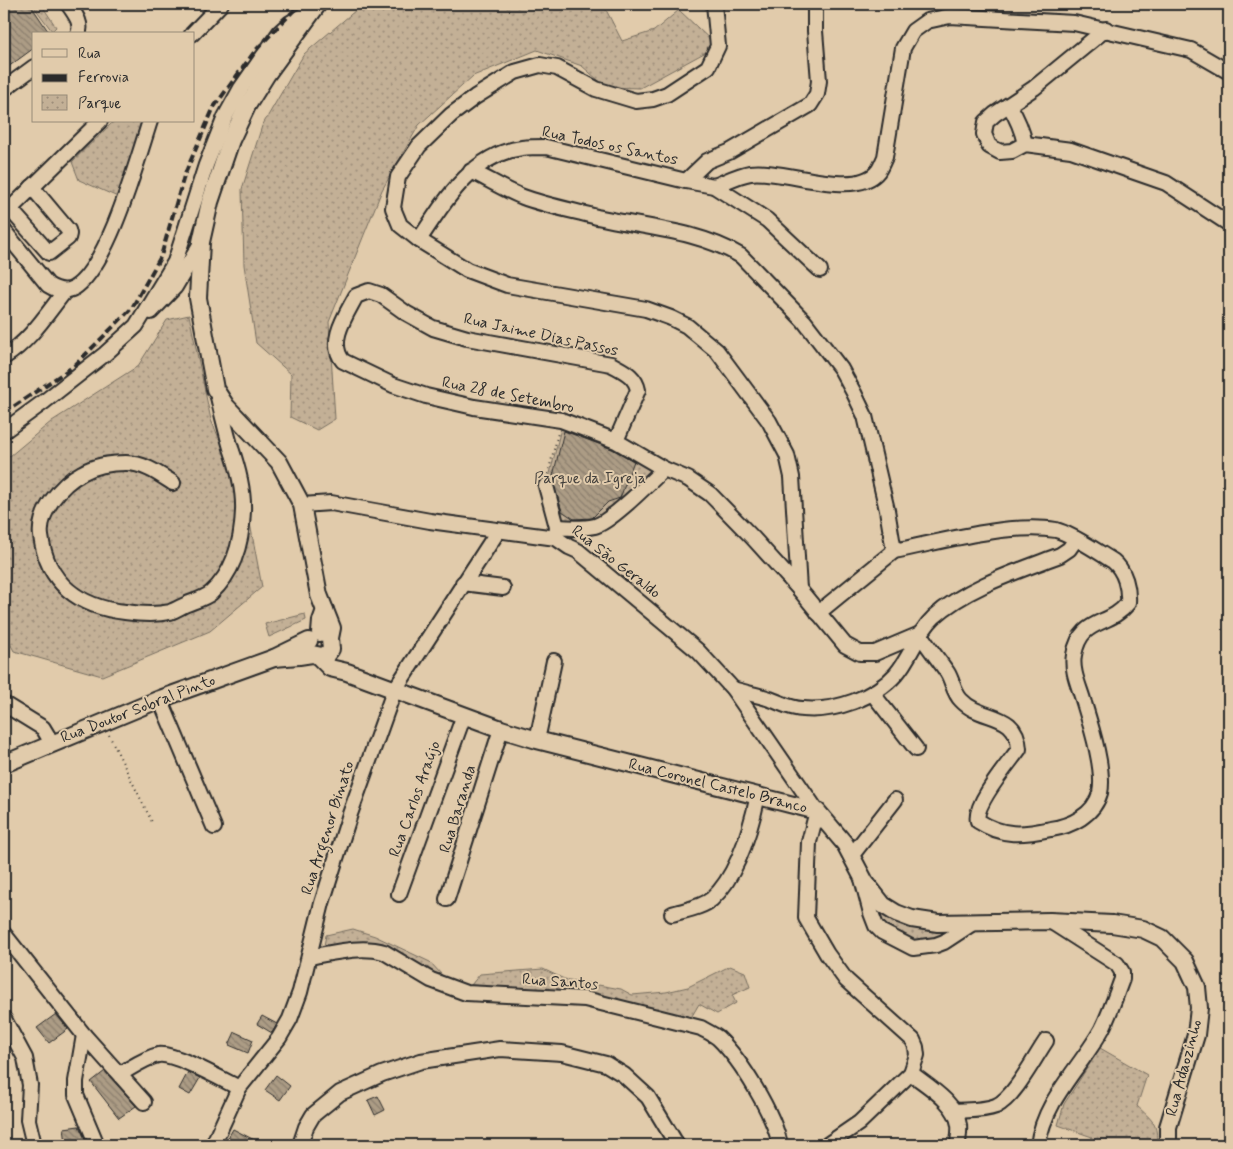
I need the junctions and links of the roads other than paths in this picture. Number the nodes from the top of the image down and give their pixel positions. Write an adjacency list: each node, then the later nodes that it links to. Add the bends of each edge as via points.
1 (68, 4): 7 (street, via 78,20)
2 (221, 4): 8 (street)
3 (714, 4): 24 (street, via 718,46 708,67 667,94 636,101 596,89 557,68 540,65 515,72 451,115 419,146 398,177 393,208 400,225)
4 (815, 4): 17 (street, via 819,81 817,94 810,105 729,152 707,161)
5 (316, 6): 25 (main road, via 267,74 243,114 210,202); 29 (street, via 280,32 241,88 225,117 206,165 175,262)
6 (1106, 29): 10 (street, via 1191,50); 12 (street); 18 (street, Rua Todos os Santos, via 1074,23 950,16 927,21 913,31 903,48 885,157 878,172 864,181 845,184 750,173)
7 (79, 32)
8 (194, 32)
9 (32, 68): 11 (street)
10 (1229, 72)
11 (4, 89)
12 (1009, 106): 15 (street, via 1018,119); 15 (street, via 986,122 984,134 989,146 1000,152 1012,151)
13 (99, 122): 19 (street)
14 (150, 122): 27 (street, via 113,230 95,265 83,280)
15 (1025, 144): 21 (street, via 1071,150 1166,183)
16 (471, 171): 17 (street, Rua Todos os Santos, via 510,151 546,147); 24 (street, Rua Todos os Santos, via 445,201); 41 (street, via 524,197 598,217 660,228 715,244 741,256 804,321 841,369 854,393 865,416)
17 (686, 181): 18 (street, Rua Todos os Santos)
18 (714, 186): 26 (street, Rua Todos os Santos, via 767,220)
19 (32, 187): 20 (street); 22 (street, via 68,230 69,236 49,253)
20 (7, 212): 22 (street)
21 (1229, 224)
22 (25, 226): 23 (street)
23 (7, 235): 27 (street, via 48,285)
24 (419, 240): 44 (street, via 467,270 507,285 646,309 671,318 687,326 717,351 769,421 787,455 792,477)
25 (201, 242): 29 (street, via 175,287); 31 (main road, via 198,298)
26 (820, 270)
27 (65, 291): 30 (street, via 27,340)
28 (381, 294): 33 (street, Rua Jaime Dias Passos, via 433,328 467,338 611,364 629,374 637,385 637,394); 33 (street, Rua 28 de Setembro, via 369,291 356,296 341,325 337,345 343,361 393,385 426,396 561,420)
29 (136, 326): 32 (street, via 45,402)
30 (4, 357)
31 (216, 389): 35 (street, via 239,470 244,509 232,566 210,594 170,612 112,611 83,601 52,572 42,548 40,527 46,508 81,473 100,466 127,463 152,469); 37 (main road, via 226,406 279,462)
32 (4, 431)
33 (616, 441): 34 (street, Rua 28 de Setembro)
34 (664, 470): 39 (street, via 597,526); 44 (street, Rua 28 de Setembro, via 688,479 710,494)
35 (174, 483)
36 (546, 486): 39 (street)
37 (302, 505): 38 (street, Rua São Geraldo, via 331,503); 47 (main road, via 319,595 326,610 321,622)
38 (498, 531): 39 (street, Rua São Geraldo); 42 (street, Rua Argenor Binato)
39 (556, 532): 49 (street, Rua São Geraldo, via 569,547 698,650)
40 (1076, 539): 41 (street, via 1057,531 1031,528 982,533); 46 (street, via 1060,555 975,590 952,603); 46 (street, via 1120,567 1129,591 1128,603 1122,611 1084,631 1078,639 1073,658 1076,680 1096,746 1100,780 1100,794 1090,812 1076,822 1026,834 998,832 978,821 978,810 1019,749 1019,740 1007,722 961,701 948,674)
41 (894, 551): 45 (street)
42 (463, 583): 43 (street); 50 (street, Rua Argenor Binato)
43 (503, 588)
44 (799, 589): 45 (street, Rua 28 de Setembro)
45 (818, 613): 46 (street, Rua 28 de Setembro, via 845,645 860,653 875,653)
46 (920, 634): 51 (street, via 896,674)
47 (320, 644): 50 (main road, Rua Coronel Castelo Branco, via 330,668); 52 (main road, Rua Doutor Sobral Pinto)
48 (554, 661): 56 (street)
49 (733, 689): 51 (street, via 804,710 836,706); 62 (street, Rua São Geraldo)
50 (394, 691): 54 (main road, Rua Coronel Castelo Branco); 72 (street, Rua Argenor Binato, via 350,814)
51 (873, 694): 58 (street)
52 (160, 699): 57 (main road, Rua Doutor Sobral Pinto); 63 (street)
53 (4, 704): 57 (street, via 43,728)
54 (464, 714): 55 (main road, Rua Coronel Castelo Branco); 66 (street, Rua Carlos Araújo)
55 (501, 729): 56 (main road, Rua Coronel Castelo Branco); 67 (street, Rua Baranda)
56 (537, 740): 60 (main road, Rua Coronel Castelo Branco)
57 (52, 743): 59 (main road, Rua Doutor Sobral Pinto)
58 (916, 748)
59 (4, 764)
60 (758, 795): 62 (main road, Rua Coronel Castelo Branco); 68 (street, via 741,854 725,882 702,905)
61 (895, 800): 64 (street)
62 (817, 810): 64 (main road, Rua Coronel Castelo Branco); 76 (street, via 809,842 806,918 846,980 913,1040 917,1055)
63 (214, 828)
64 (852, 855): 65 (main road, Rua Coronel Castelo Branco)
65 (860, 872): 70 (main road, Rua Coronel Castelo Branco, via 883,905 896,914 912,920); 70 (street, via 876,926 913,948 944,942)
66 (399, 894)
67 (447, 899)
68 (672, 914)
69 (1050, 921): 70 (main road, Rua Coronel Castelo Branco); 89 (street, via 1117,964 1122,979 1102,1028 1054,1099); 90 (main road, Rua Adaozinho, via 1143,929 1162,938 1185,961 1196,987 1199,1008 1196,1035 1168,1127)
70 (974, 923)
71 (4, 934): 74 (street)
72 (308, 957): 78 (street, Rua Argenor Binato, via 300,992 285,1029); 86 (street, Rua Santos, via 377,950 431,980 466,993 585,999 701,1028 716,1036 746,1073 765,1105)
73 (4, 1019): 81 (street, via 25,1058 30,1085 28,1120)
74 (84, 1035): 77 (street); 82 (street, via 76,1095)
75 (1046, 1040): 80 (street, via 1021,1081 1004,1101 987,1109)
76 (911, 1073): 80 (street); 87 (street, via 859,1123)
77 (120, 1074): 78 (street, via 154,1056 167,1055); 79 (street)
78 (239, 1088): 83 (street, Rua Argenor Binato)
79 (144, 1102)
80 (954, 1112): 88 (street, via 959,1124)
81 (34, 1145)
82 (96, 1145)
83 (213, 1145)
84 (300, 1145): 85 (street, via 313,1115 340,1093 421,1061 500,1049 562,1053 606,1064 648,1097)
85 (677, 1145)
86 (780, 1145)
87 (827, 1145)
88 (958, 1145)
89 (1038, 1145)
90 (1168, 1145)

